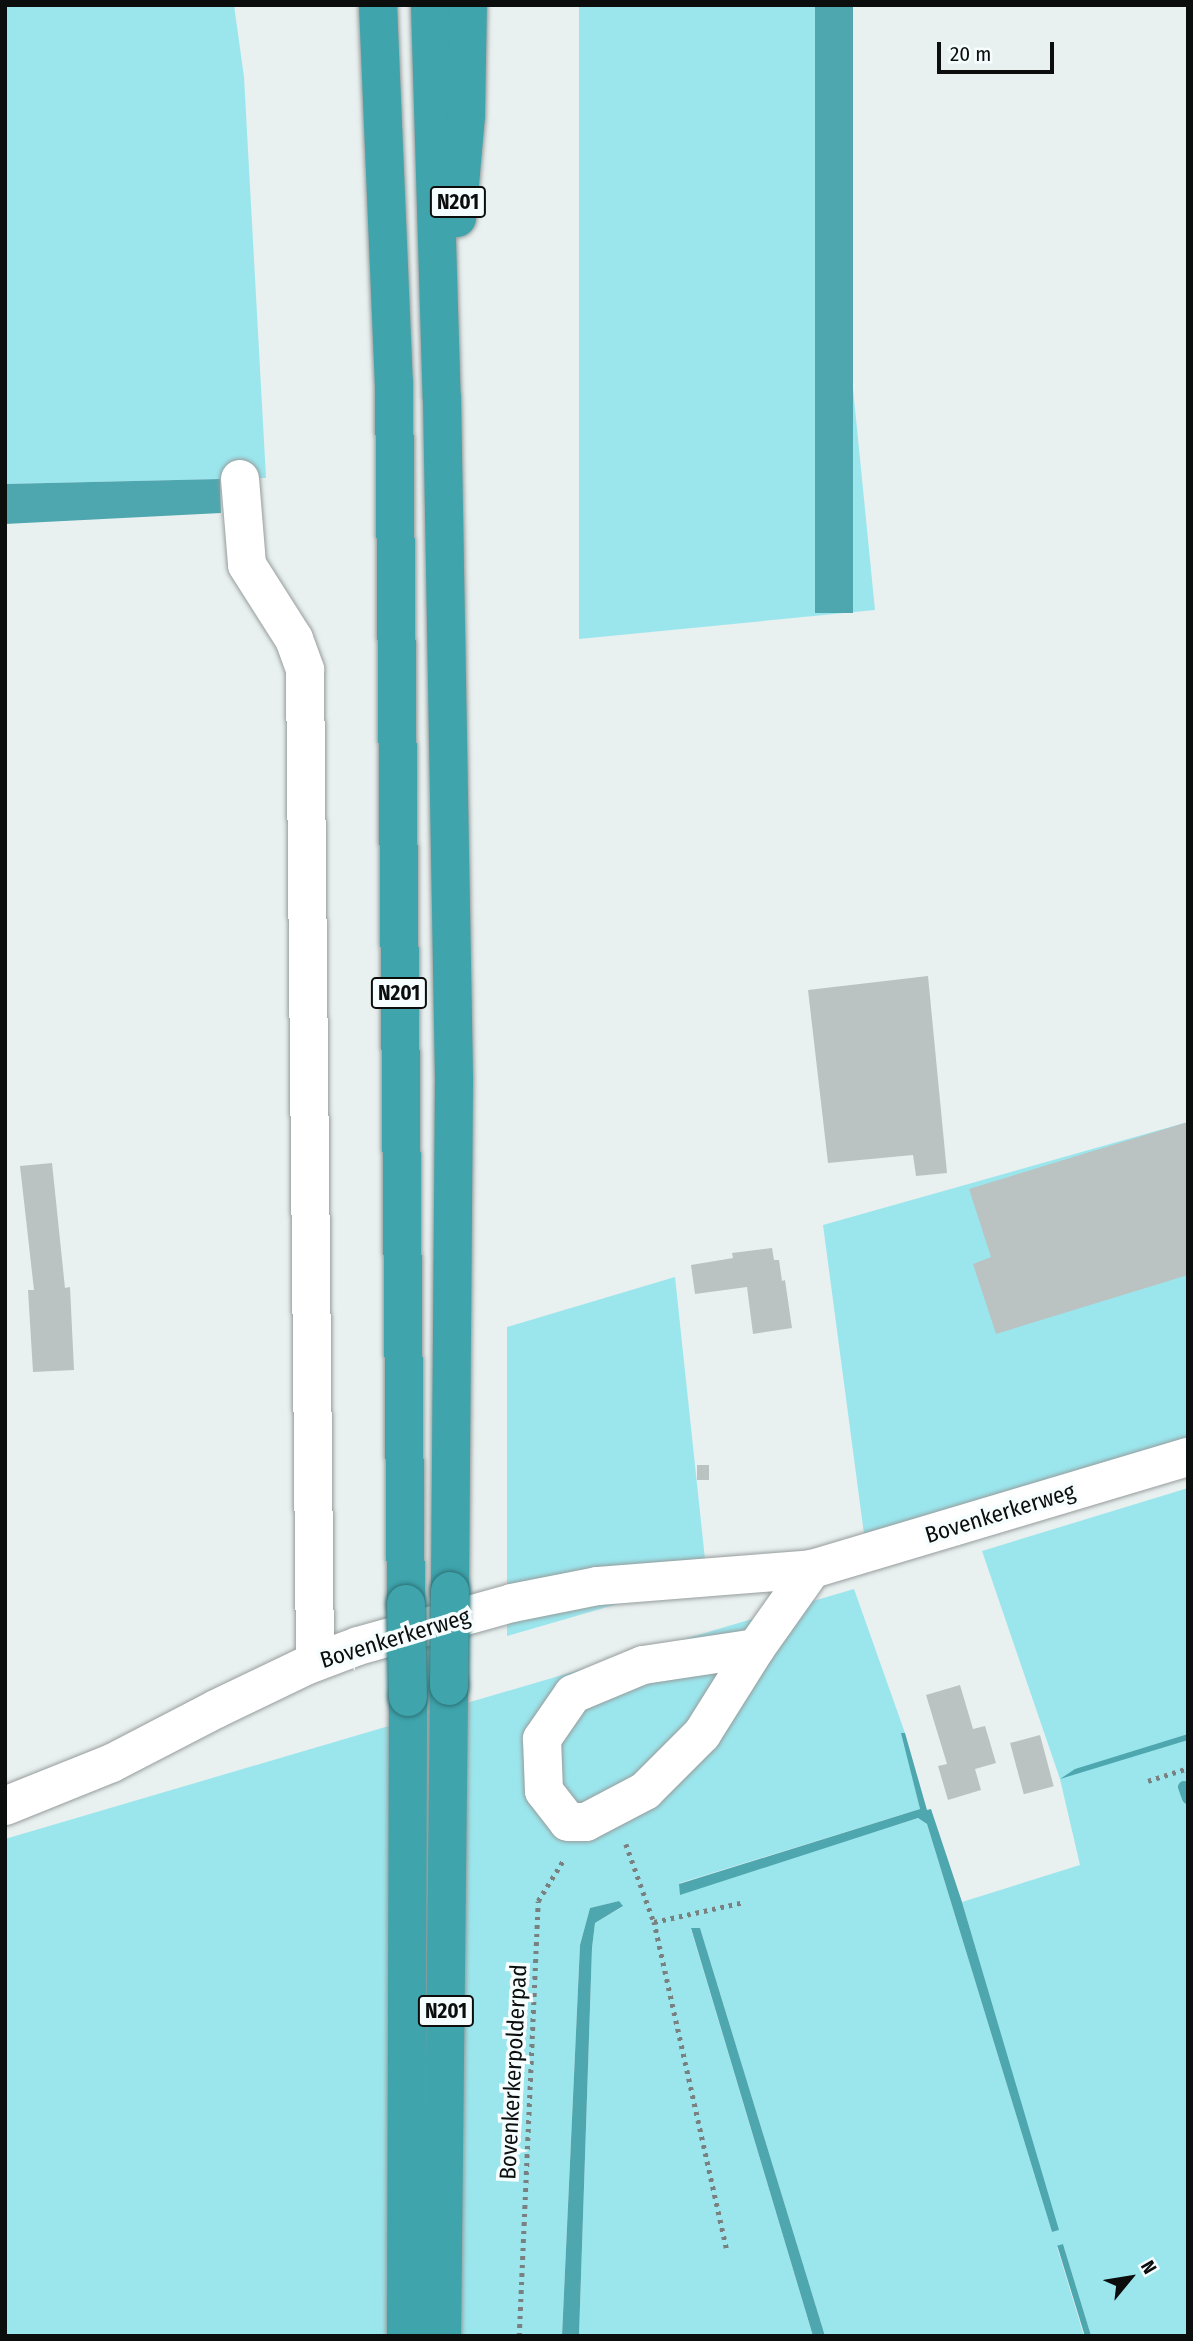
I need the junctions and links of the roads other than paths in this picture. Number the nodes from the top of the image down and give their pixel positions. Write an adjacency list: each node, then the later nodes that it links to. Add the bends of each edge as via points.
1 (357, 5): 5 (highway, N201, via 368,183)
2 (378, 5): 5 (highway, N201)
3 (430, 5): 6 (highway, N201)
4 (468, 5): 6 (highway, N201, via 466,115)
5 (394, 383): 13 (highway, N201, bridge, via 408,1697)
6 (442, 398): 14 (highway, N201, bridge, via 454,1079)
7 (240, 479): 11 (street, via 247,565 294,639 305,670)
8 (1188, 1457): 9 (street, Bovenkerkerweg)
9 (812, 1569): 10 (street); 11 (street, Bovenkerkerweg, via 598,1586 512,1603)
10 (757, 1648): 10 (street, via 702,1734 645,1791 599,1815 568,1822 544,1791 542,1739 573,1694 643,1665)
11 (315, 1662): 12 (street, Bovenkerkerweg, via 112,1763)
12 (5, 1806)
13 (405, 2336)
14 (442, 2336)

